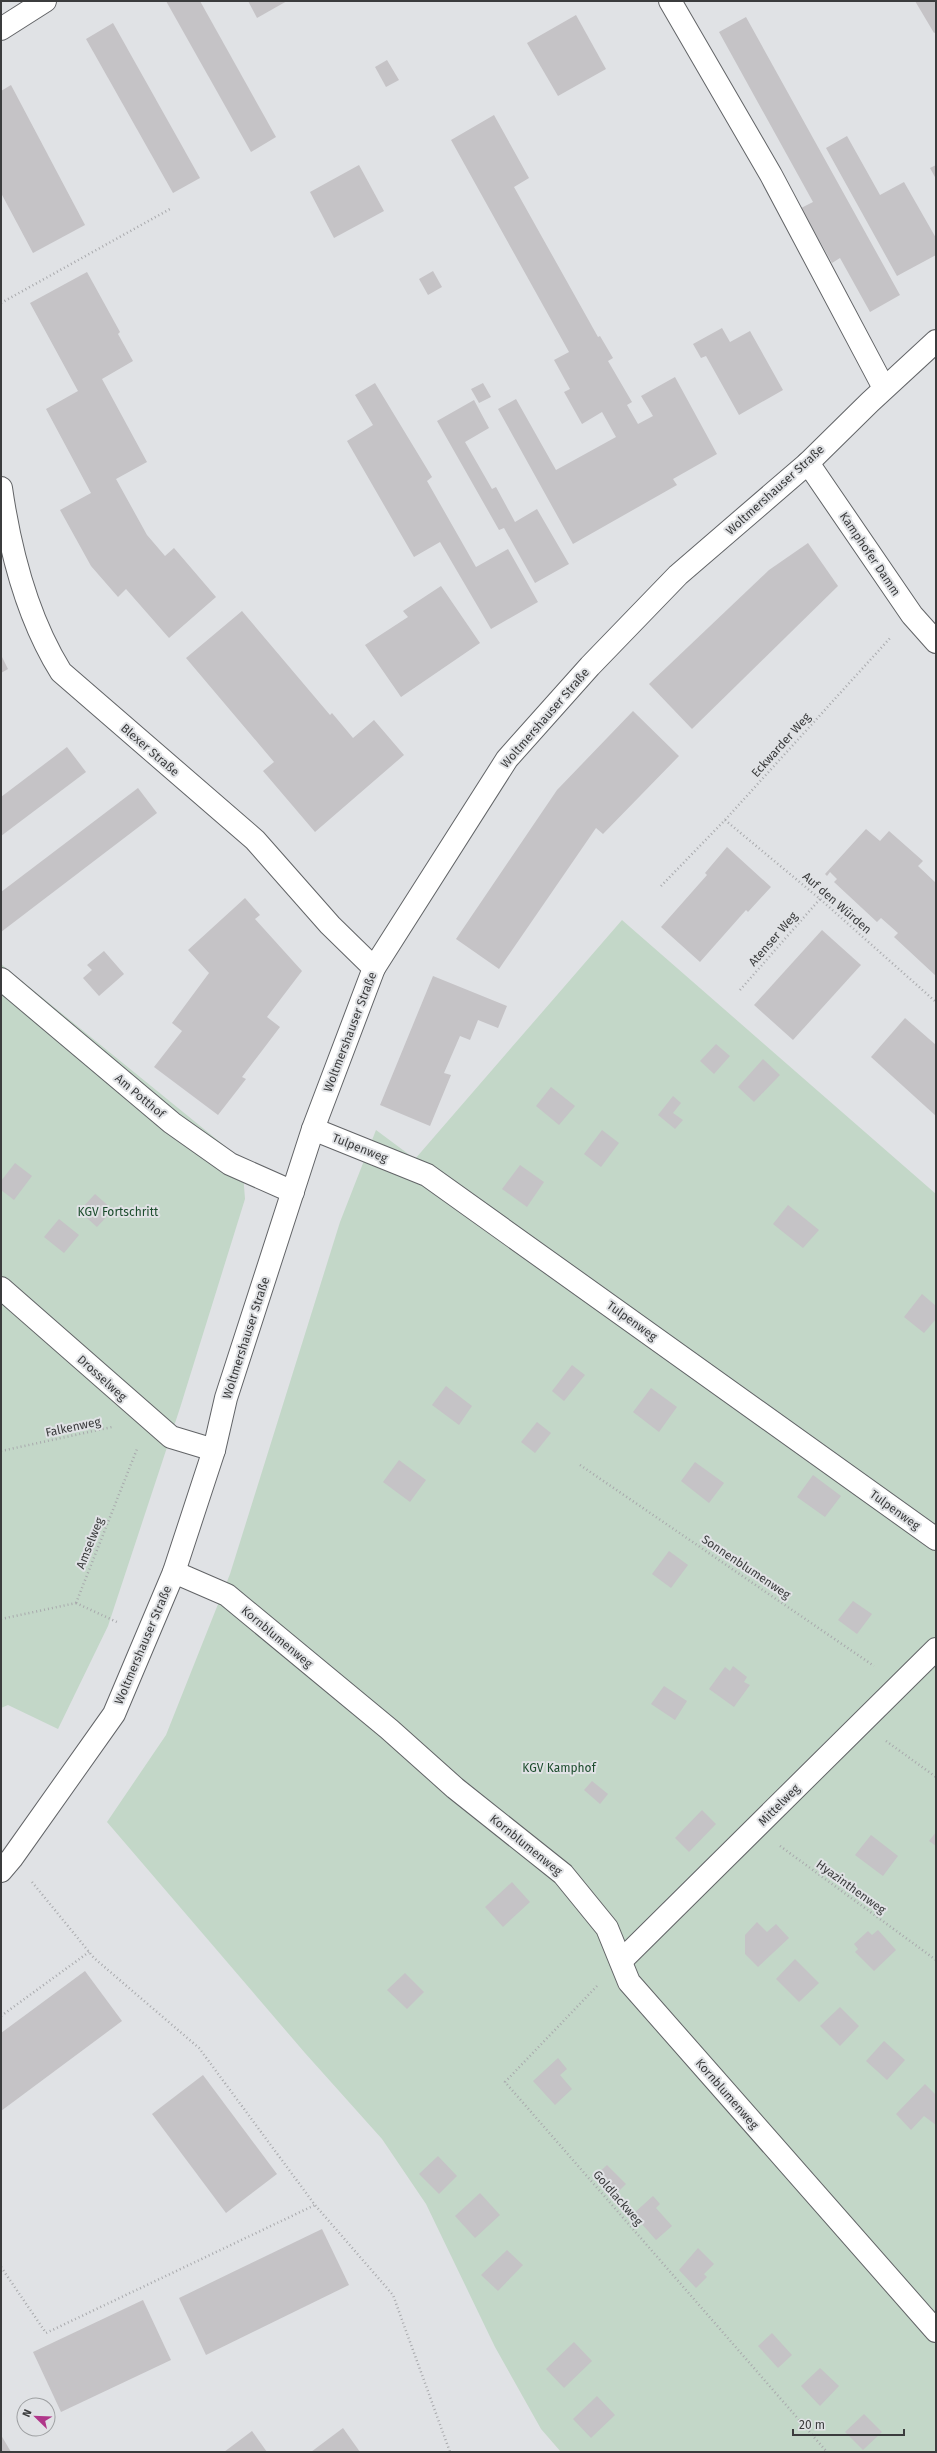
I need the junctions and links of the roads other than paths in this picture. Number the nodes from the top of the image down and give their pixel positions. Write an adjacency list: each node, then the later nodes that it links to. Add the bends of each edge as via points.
1 (45, 1): 3 (street)
2 (670, 1): 5 (street, via 770,175)
3 (1, 29)
4 (936, 341): 5 (street, Woltmershauser Straße)
5 (884, 388): 6 (street, Woltmershauser Straße)
6 (808, 463): 8 (street, Kamphofer Damm, via 912,615); 9 (street, Woltmershauser Straße, via 678,575 590,666 506,759)
7 (1, 488): 9 (street, Blexer Straße, via 14,557 45,647 61,672 255,840 330,925)
8 (936, 642)
9 (374, 968): 11 (street, Woltmershauser Straße)
10 (1, 979): 12 (street, Am Potthof, via 172,1123 230,1164)
11 (313, 1129): 12 (street, Woltmershauser Straße); 15 (street, Tulpenweg, via 427,1175)
12 (293, 1192): 14 (street, Woltmershauser Straße, via 226,1398)
13 (1, 1288): 14 (street, Drosselweg, via 171,1437)
14 (214, 1450): 16 (street, Woltmershauser Straße)
15 (936, 1539)
16 (174, 1572): 18 (street, Woltmershauser Straße, via 114,1714); 19 (street, Kornblumenweg, via 227,1595 389,1729 455,1788 563,1874 607,1928)
17 (936, 1649): 19 (street, Mittelweg)
18 (7, 1864)
19 (621, 1961): 20 (street, Kornblumenweg, via 629,1982)
20 (936, 2331)

